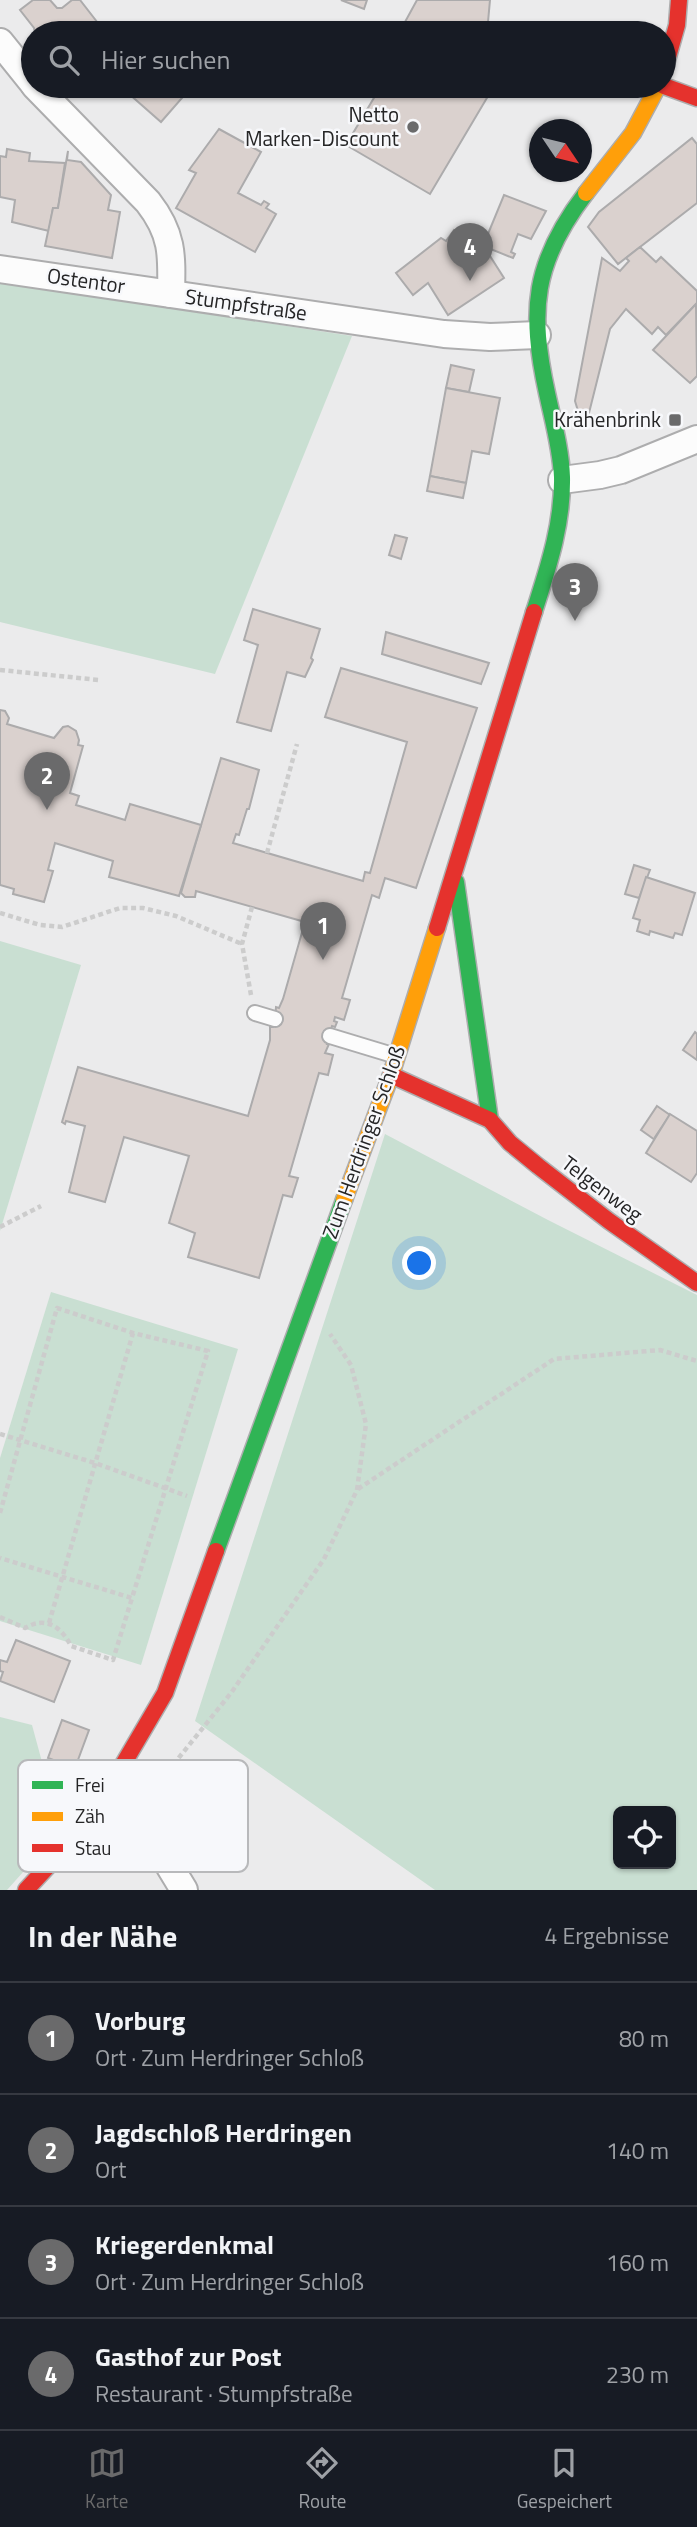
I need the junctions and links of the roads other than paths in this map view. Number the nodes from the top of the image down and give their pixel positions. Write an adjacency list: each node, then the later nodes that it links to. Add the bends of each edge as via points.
1 (679, 0): 2 (main road)
2 (676, 29)
3 (0, 42): 4 (street, Stumpfstraße)
4 (21, 69)
5 (676, 90): 8 (main road)
6 (46, 98): 10 (street, Stumpfstraße, via 160,217 172,254)
7 (652, 98): 11 (main road, Zum Herdringer Schloß, via 634,131 555,240 540,281)
8 (697, 98)
9 (0, 269): 10 (street, Ostentor)
10 (171, 294): 11 (street, Stumpfstraße)
11 (538, 347): 13 (main road, Zum Herdringer Schloß)
12 (697, 439): 13 (street, via 621,470)
13 (562, 480): 14 (main road, Zum Herdringer Schloß, via 554,549)
14 (455, 868): 18 (main road, Zum Herdringer Schloß); 20 (main road)
15 (255, 1013): 16 (lane)
16 (275, 1019)
17 (330, 1036): 18 (lane)
18 (397, 1056): 19 (main road, Zum Herdringer Schloß)
19 (391, 1074): 20 (main road, Telgenweg); 22 (main road, Zum Herdringer Schloß, via 165,1693)
20 (490, 1119): 21 (main road, Telgenweg, via 538,1166)
21 (697, 1283)
22 (126, 1760)
23 (43, 1872): 25 (main road, Zum Herdringer Schloß)
24 (173, 1872): 26 (street)
25 (26, 1890)
26 (184, 1890)

